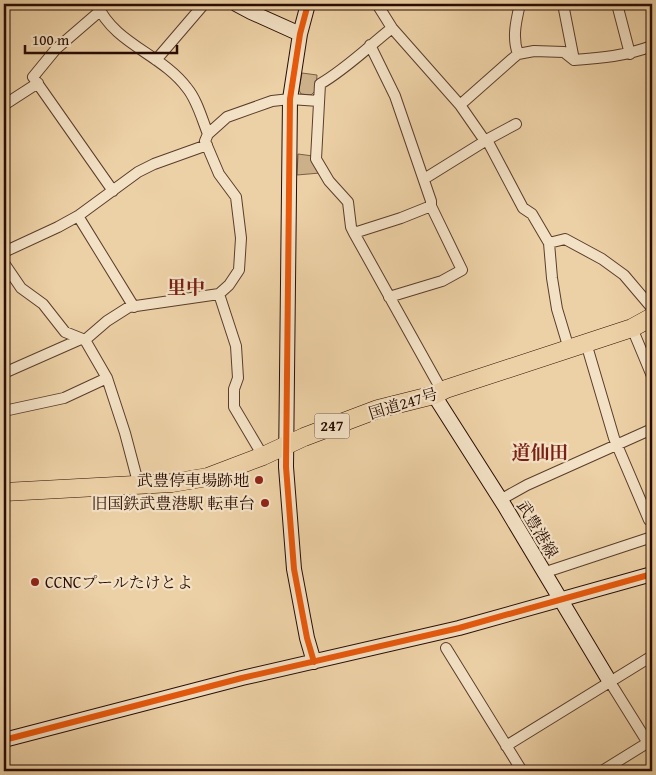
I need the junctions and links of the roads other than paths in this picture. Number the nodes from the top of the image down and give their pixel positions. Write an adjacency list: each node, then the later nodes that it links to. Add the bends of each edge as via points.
1 (204, 4): 15 (street)
2 (236, 4): 10 (street)
3 (308, 4): 10 (street)
4 (377, 4): 9 (street)
5 (520, 4): 13 (street, via 515,41)
6 (563, 4): 16 (street)
7 (618, 4): 14 (street)
8 (99, 7): 15 (street, via 107,23); 17 (street, via 33,77)
9 (392, 28): 11 (street); 21 (street)
10 (300, 34): 18 (street)
11 (370, 45): 20 (street, via 339,74 320,84); 25 (street, via 396,96)
12 (652, 46): 14 (street)
13 (518, 54): 16 (street, via 564,52); 21 (street)
14 (630, 54): 16 (street)
15 (156, 60): 23 (street, via 189,89)
16 (574, 60)
17 (38, 83): 19 (street); 26 (street)
18 (290, 98): 20 (street); 23 (street, via 234,114 221,122); 49 (street)
19 (6, 100)
20 (319, 100): 29 (street, via 316,159 329,181 348,202 350,227)
21 (460, 104): 24 (street)
22 (516, 124): 24 (street)
23 (207, 139): 26 (street, via 138,172); 33 (street, via 219,174 236,197 241,238 239,270)
24 (486, 140): 25 (street); 30 (street, via 523,208 532,214)
25 (424, 179): 27 (street)
26 (113, 191): 28 (street)
27 (431, 206): 29 (street); 34 (street, via 462,270 442,281)
28 (78, 216): 31 (street); 35 (street)
29 (354, 233): 34 (street)
30 (550, 244): 36 (street, via 565,239 602,260 624,275); 41 (street, via 552,278)
31 (4, 252)
32 (4, 263): 39 (street, via 21,288 43,304 65,332)
33 (219, 294): 35 (street); 50 (street, via 236,346 238,378 234,407)
34 (389, 297): 45 (street)
35 (134, 307): 39 (street)
36 (652, 308)
37 (652, 317): 38 (highway, 国道247号 / 247)
38 (632, 328): 40 (highway, 国道247号 / 247); 43 (street)
39 (83, 339): 42 (street); 44 (street)
40 (586, 343): 41 (highway, 国道247号 / 247); 48 (street)
41 (569, 349): 45 (highway, 国道247号 / 247)
42 (4, 373)
43 (652, 376)
44 (107, 378): 46 (street, via 64,398); 51 (street)
45 (438, 393): 49 (highway, 国道247号 / 247, via 378,409); 53 (street, 武豊港線)
46 (4, 411)
47 (652, 429): 48 (street)
48 (618, 445): 53 (street); 54 (street, via 650,520)
49 (286, 446): 50 (highway, 国道247号 / 247); 61 (street, via 294,569)
50 (263, 456): 51 (highway, 国道247号 / 247, via 208,477)
51 (139, 486): 52 (highway, 国道247号 / 247)
52 (4, 492)
53 (500, 500): 56 (street, 武豊港線)
54 (652, 518)
55 (652, 537): 56 (street)
56 (543, 573): 58 (street, 武豊港線)
57 (652, 574): 58 (street)
58 (559, 600): 61 (street, via 459,628); 62 (street, 武豊港線)
59 (446, 648): 65 (street)
60 (652, 656): 62 (street)
61 (314, 662): 63 (street)
62 (610, 682): 64 (street); 65 (street)
63 (4, 740)
64 (650, 741): 67 (street)
65 (506, 746): 66 (street)
66 (522, 771)
67 (602, 771)

